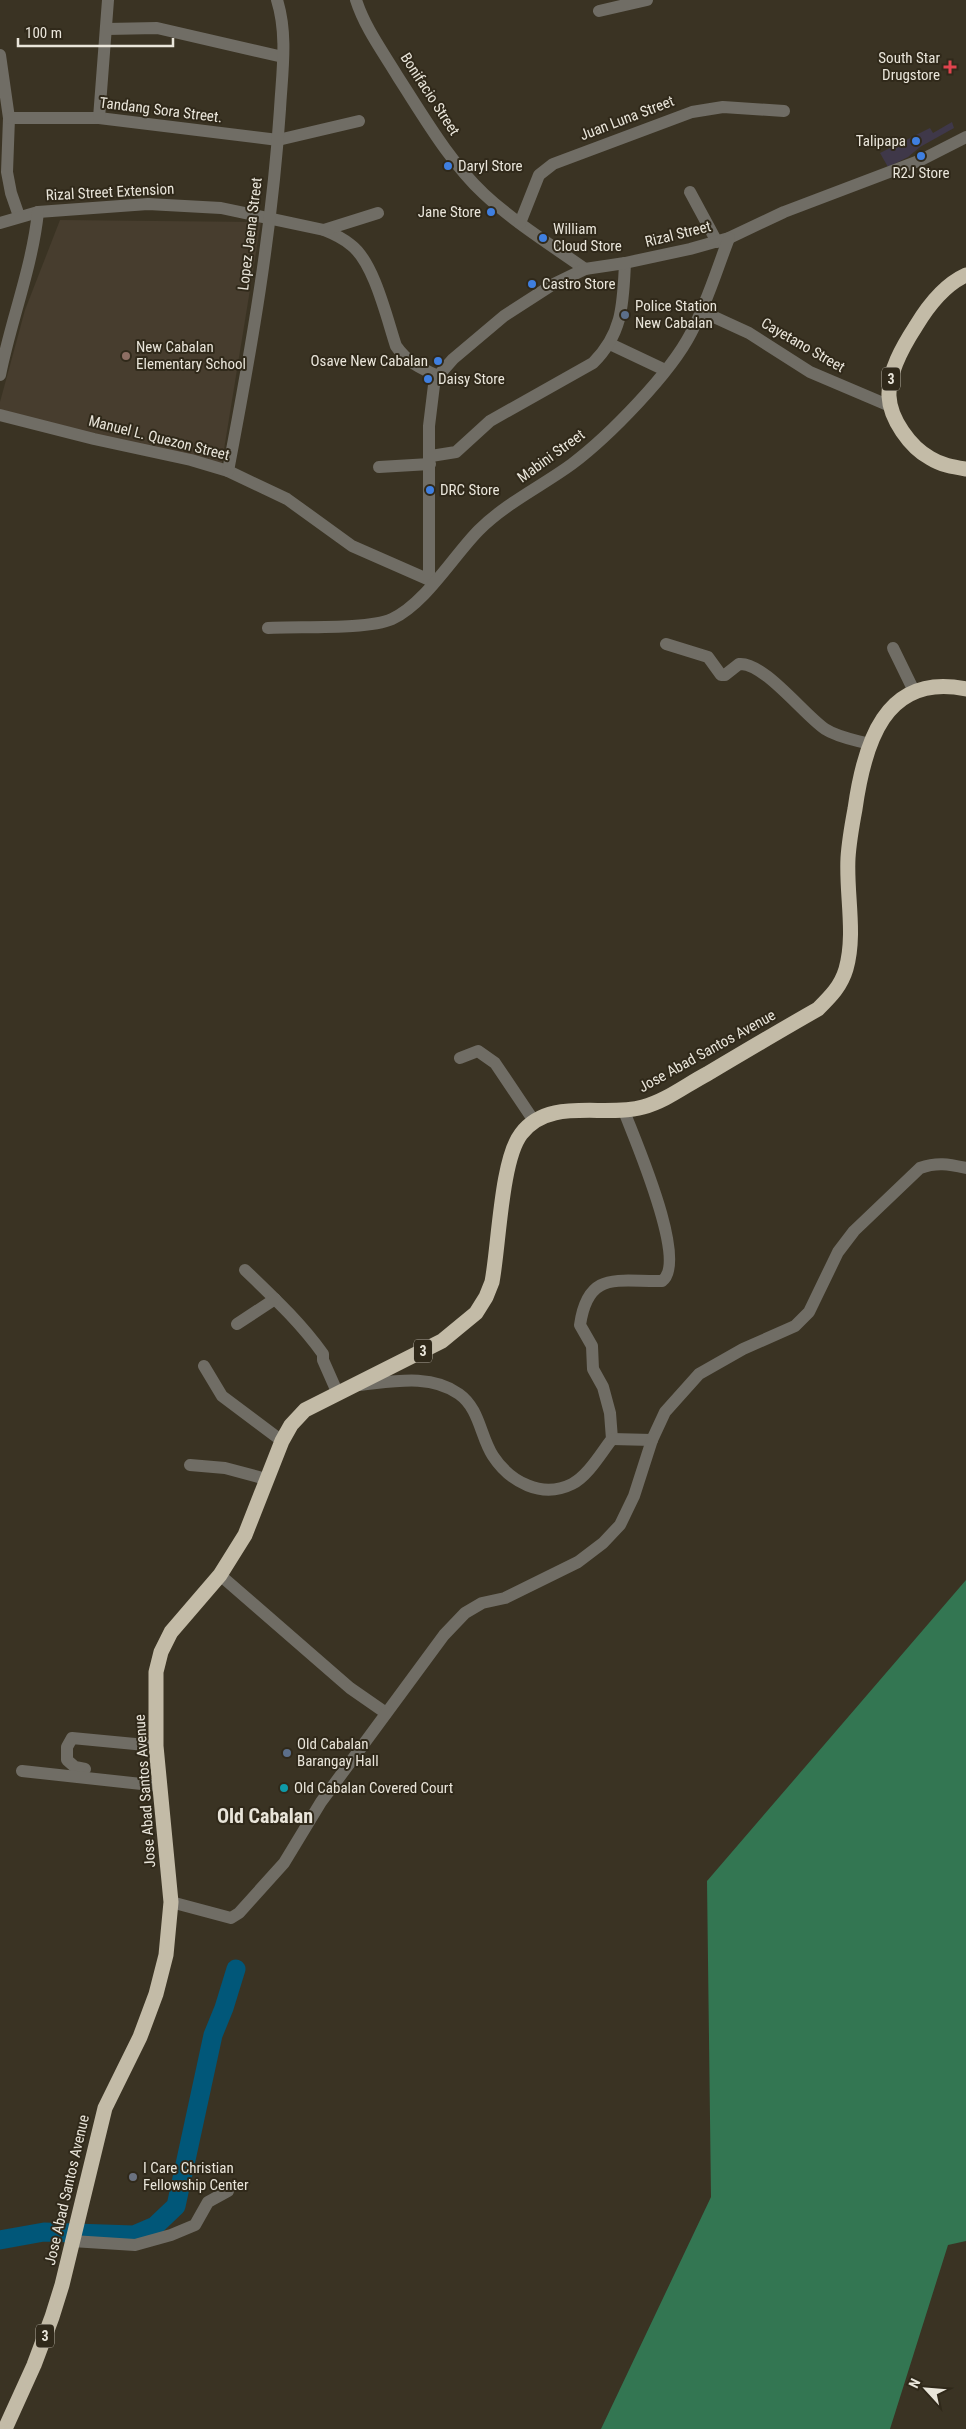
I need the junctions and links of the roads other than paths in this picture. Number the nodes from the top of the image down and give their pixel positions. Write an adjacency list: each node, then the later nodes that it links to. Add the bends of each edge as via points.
1 (108, 0): 6 (street)
2 (277, 0): 8 (street, Lopez Jaena Street, via 283,22)
3 (356, 0): 21 (street, Bonifacio Street, via 373,36 454,161 484,193)
4 (647, 0): 5 (street)
5 (599, 11)
6 (107, 29): 8 (street, via 157,28); 11 (street)
7 (0, 55): 10 (street)
8 (283, 57): 14 (street, Lopez Jaena Street)
9 (784, 111): 21 (street, Juan Luna Street, via 723,107 692,112 553,164 539,175)
10 (9, 118): 11 (street, Tandang Sora Street.); 18 (street, via 7,172)
11 (100, 118): 14 (street, Tandang Sora Street.)
12 (359, 121): 14 (street)
13 (966, 137): 23 (street, Rizal Street, via 921,160 784,212)
14 (278, 140): 19 (street, Lopez Jaena Street)
15 (690, 192): 23 (street)
16 (38, 212): 18 (street, Rizal Street Extension); 19 (street, Rizal Street Extension, via 148,204 221,208); 30 (street, via 34,246)
17 (378, 213): 22 (street)
18 (18, 216): 20 (street, Rizal Street Extension)
19 (270, 217): 22 (street, Rizal Street Extension); 37 (street, Lopez Jaena Street)
20 (0, 223)
21 (520, 223): 25 (street, Bonifacio Street)
22 (324, 230): 31 (street, Rizal Street Extension, via 353,245 369,266 396,346 404,357)
23 (723, 240): 24 (street, Rizal Street); 27 (street, Mabini Street)
24 (625, 263): 25 (street, Rizal Street); 28 (street, via 618,323)
25 (586, 269): 31 (street, Rizal Street, via 552,285 504,316 453,358)
26 (966, 276): 32 (highway, 3, via 940,295 912,332 890,382)
27 (701, 311): 29 (street, Mabini Street, via 682,348); 32 (street, Cayetano Street, via 749,334 810,372)
28 (610, 344): 29 (street); 34 (street, via 593,363 490,421 456,452)
29 (665, 370): 38 (street, Mabini Street, via 594,446 480,529)
30 (0, 375)
31 (438, 376): 34 (street, Rizal Street, via 431,404)
32 (890, 406): 36 (highway, 3, via 902,430 928,458 946,466)
33 (0, 415): 37 (street, Manuel L. Quezon Street)
34 (431, 460): 35 (street); 38 (street, Rizal Street)
35 (379, 467)
36 (966, 469)
37 (228, 471): 38 (street, Manuel L. Quezon Street, via 287,499 352,546)
38 (431, 581): 39 (street, Mabini Street, via 404,612 382,622)
39 (268, 628)
40 (666, 644): 44 (street, via 708,657 721,674 725,675 739,664 748,665 786,692 823,728)
41 (893, 648): 43 (street)
42 (966, 688): 43 (highway, Jose Abad Santos Avenue / 3, via 930,686)
43 (914, 691): 44 (highway, Jose Abad Santos Avenue / 3, via 877,727)
44 (869, 744): 46 (highway, Jose Abad Santos Avenue / 3, via 860,770 848,858 850,937 847,967 837,989 818,1009 668,1096 644,1107)
45 (460, 1058): 47 (street, via 478,1052 495,1063)
46 (624, 1111): 47 (highway, Jose Abad Santos Avenue / 3, via 563,1111); 55 (street, via 664,1220 669,1267 662,1281 599,1284 591,1292 582,1313 580,1325 592,1346 592,1369 603,1387)
47 (534, 1122): 53 (highway, Jose Abad Santos Avenue / 3, via 520,1135 512,1152 492,1282 476,1313 442,1341)
48 (966, 1168): 56 (street, via 933,1163 920,1168 854,1231 838,1252 809,1312 795,1326 699,1374 665,1412)
49 (245, 1270): 50 (street)
50 (275, 1299): 51 (street); 54 (street, via 324,1354 323,1360)
51 (237, 1324)
52 (204, 1366): 57 (street, via 222,1396)
53 (356, 1385): 54 (highway, Jose Abad Santos Avenue / 3); 55 (street, via 417,1380 458,1393 476,1415 493,1456 511,1476 537,1490 573,1484)
54 (338, 1394): 57 (highway, Jose Abad Santos Avenue / 3, via 305,1410)
55 (612, 1439): 56 (street)
56 (652, 1440): 61 (street, via 634,1496 620,1524 604,1544 578,1562 465,1613 444,1635)
57 (282, 1441): 59 (highway, Jose Abad Santos Avenue / 3)
58 (190, 1465): 59 (street, via 226,1468)
59 (266, 1479): 60 (highway, Jose Abad Santos Avenue / 3, via 245,1535)
60 (220, 1575): 61 (street, via 350,1688); 62 (highway, Jose Abad Santos Avenue / 3, via 171,1632 160,1652 156,1672)
61 (386, 1713): 66 (street, via 321,1802 284,1863 240,1913 230,1918)
62 (156, 1746): 63 (street, via 72,1738 67,1747 67,1760 75,1768); 65 (highway, Jose Abad Santos Avenue / 3)
63 (85, 1769)
64 (22, 1771): 65 (street)
65 (160, 1786): 66 (highway, Jose Abad Santos Avenue / 3)
66 (171, 1902): 68 (highway, Jose Abad Santos Avenue / 3, via 166,1955 156,1994 140,2037 104,2108)
67 (228, 2191): 68 (street, via 208,2202 195,2225 171,2235 135,2245)
68 (73, 2240): 69 (highway, Jose Abad Santos Avenue / 3, via 52,2317)
69 (6, 2429)

